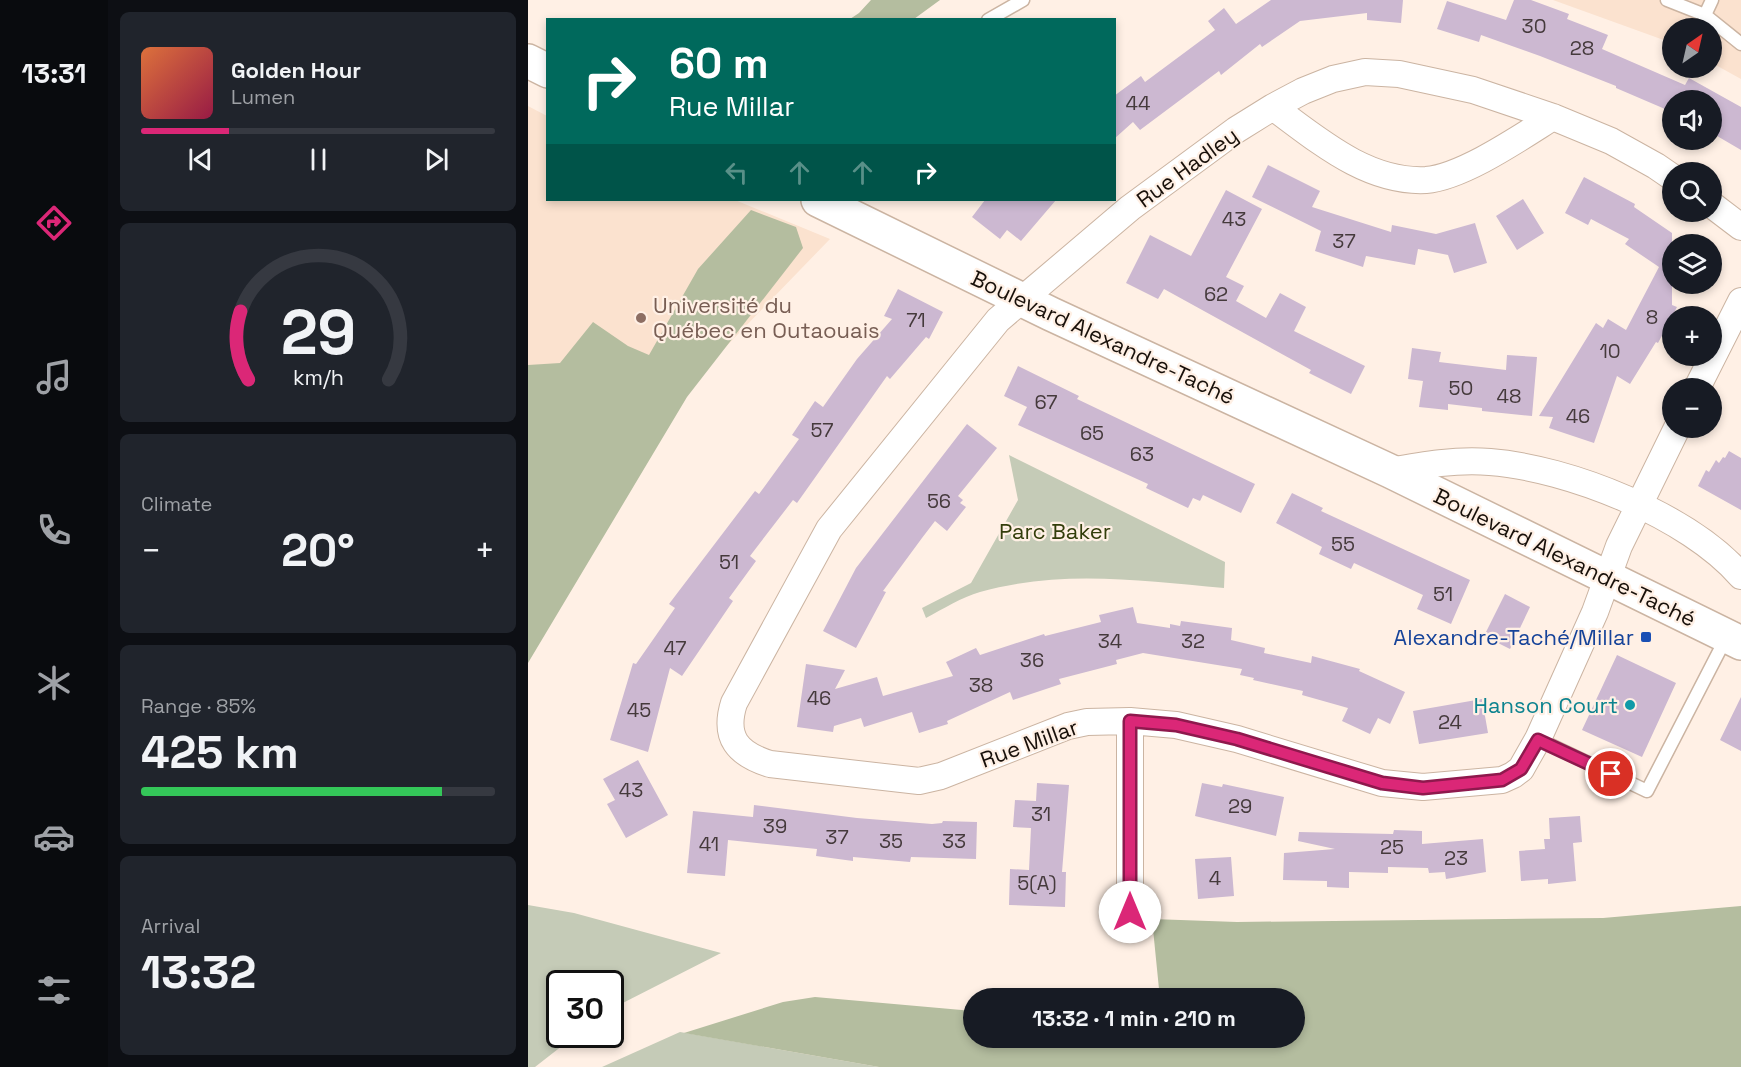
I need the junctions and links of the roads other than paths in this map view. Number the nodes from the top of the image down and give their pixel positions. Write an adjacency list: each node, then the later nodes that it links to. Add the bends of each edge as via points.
1 (1023, 0): 5 (lane)
2 (1667, 0): 4 (lane)
3 (1712, 0): 4 (lane)
4 (1705, 15): 6 (lane)
5 (992, 18)
6 (1741, 44)
7 (528, 61): 8 (main road)
8 (546, 70)
9 (1272, 107): 10 (street, Rue Hadley, via 1333,79 1365,72 1473,90); 10 (street, via 1358,165 1393,177 1428,180 1465,168); 15 (street, Rue Hadley, via 1130,208)
10 (1553, 117): 11 (street, Rue Hadley, via 1611,141)
11 (1662, 170)
12 (821, 201): 15 (main road, Boulevard Alexandre-Taché)
13 (1722, 213): 14 (street)
14 (1741, 227)
15 (1021, 300): 19 (main road, Boulevard Alexandre-Taché); 24 (street, Rue Millar, via 998,320 829,529 734,703 731,735 753,759 770,764 918,781 941,776 1059,728 1087,722)
16 (1741, 301): 17 (street)
17 (1702, 378)
18 (1672, 438): 20 (street, Rue Millar)
19 (1390, 471): 20 (street, Boulevard Alexandre-Taché, via 1430,464 1491,462 1535,469); 22 (main road, Boulevard Alexandre-Taché)
20 (1639, 503): 21 (street, Boulevard Alexandre-Taché, via 1711,548); 22 (street, Rue Millar)
21 (1741, 576)
22 (1607, 578): 23 (main road, Boulevard Alexandre-Taché); 25 (street, Rue Millar)
23 (1734, 639): 25 (lane, via 1647,791)
24 (1130, 721): 25 (street, Rue Millar, via 1176,725 1237,739 1382,783 1423,788 1502,780 1521,769); 26 (street)
25 (1538, 740)
26 (1130, 912)

